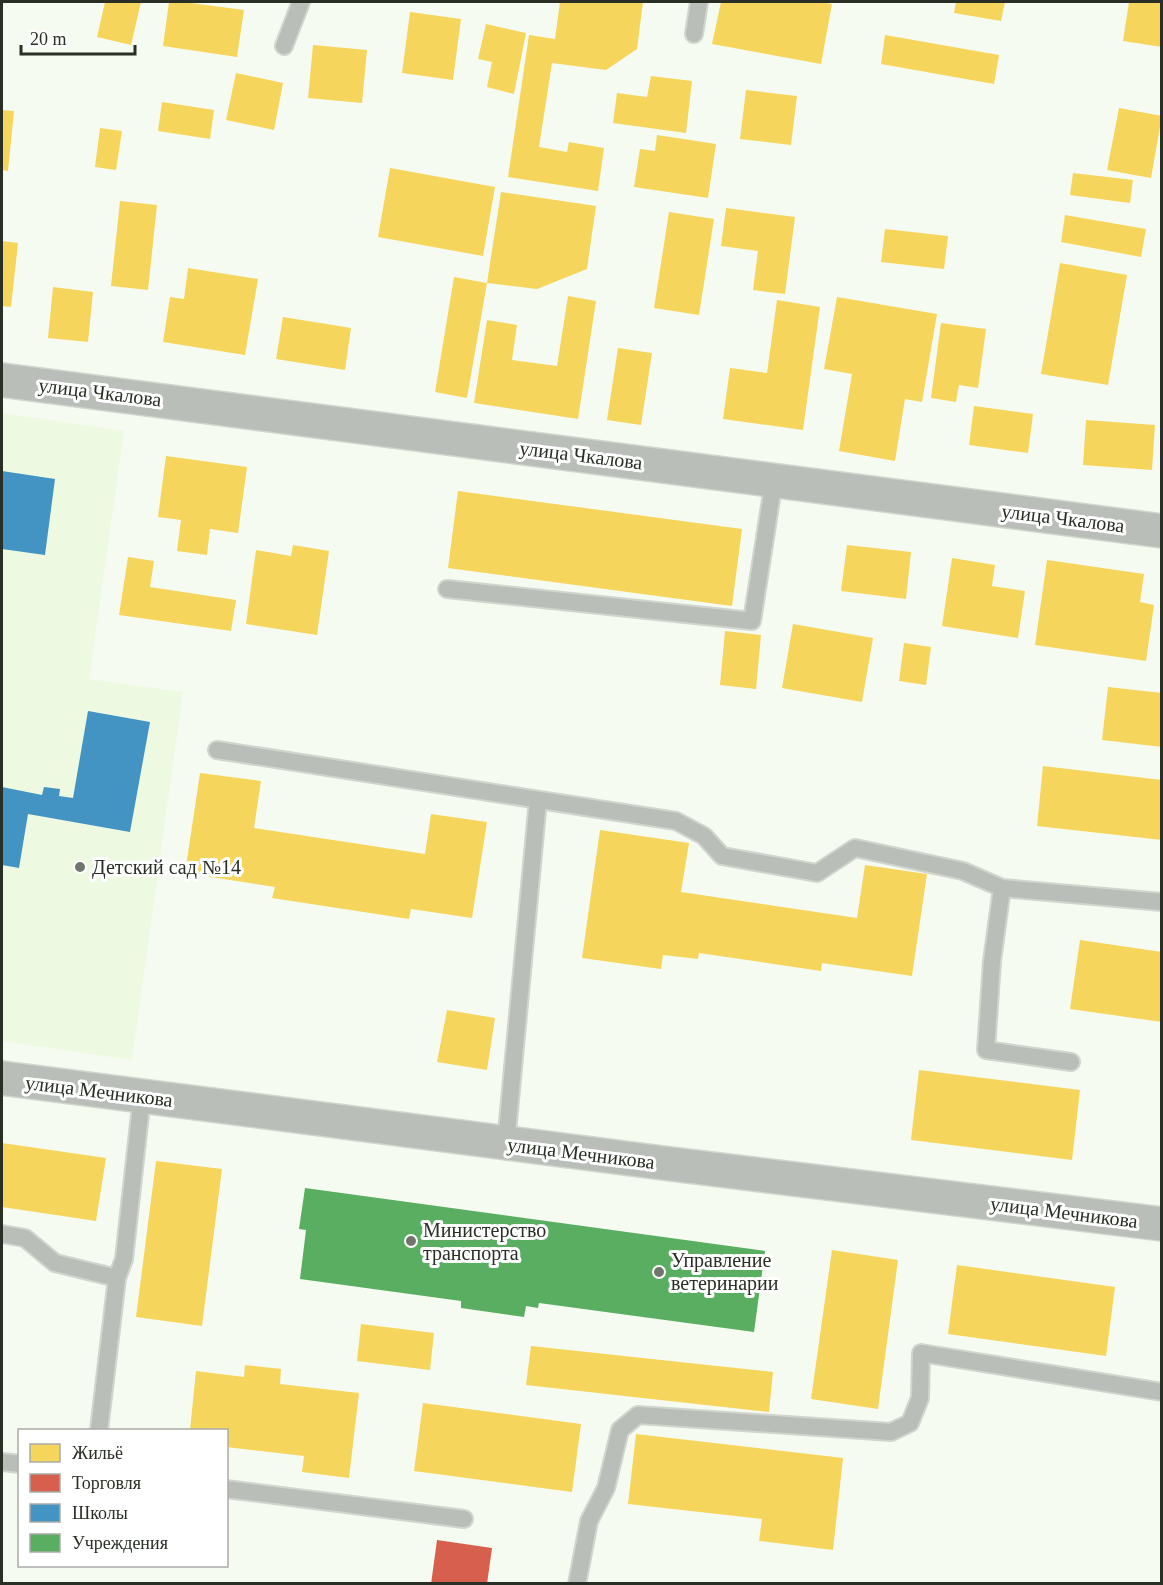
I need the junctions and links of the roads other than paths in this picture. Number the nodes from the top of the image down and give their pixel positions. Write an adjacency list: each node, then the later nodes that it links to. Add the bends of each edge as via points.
1 (301, 2): 4 (lane)
2 (699, 2): 3 (lane)
3 (694, 34)
4 (284, 46)
5 (2, 380): 6 (street, улица Чкалова)
6 (774, 480): 7 (street, улица Чкалова); 8 (lane, via 752,621)
7 (1161, 531)
8 (447, 589)
9 (218, 750): 10 (lane)
10 (538, 800): 11 (lane, via 676,821 704,836 722,856 818,873 855,848 963,871); 16 (lane)
11 (1002, 888): 12 (lane); 13 (lane, via 986,1050)
12 (1161, 902)
13 (1071, 1062)
14 (2, 1078): 15 (street, улица Мечникова)
15 (142, 1096): 16 (street, улица Мечникова); 19 (lane, via 124,1259)
16 (506, 1143): 17 (street, улица Мечникова)
17 (1161, 1224)
18 (2, 1234): 19 (lane, via 25,1238 55,1263)
19 (117, 1278): 21 (lane)
20 (1161, 1392): 26 (lane, via 921,1353 917,1407 910,1423 891,1432 638,1415 620,1430 606,1488 589,1521)
21 (99, 1429)
22 (2, 1462): 23 (lane)
23 (18, 1464)
24 (228, 1489): 25 (lane)
25 (464, 1519)
26 (578, 1584)

